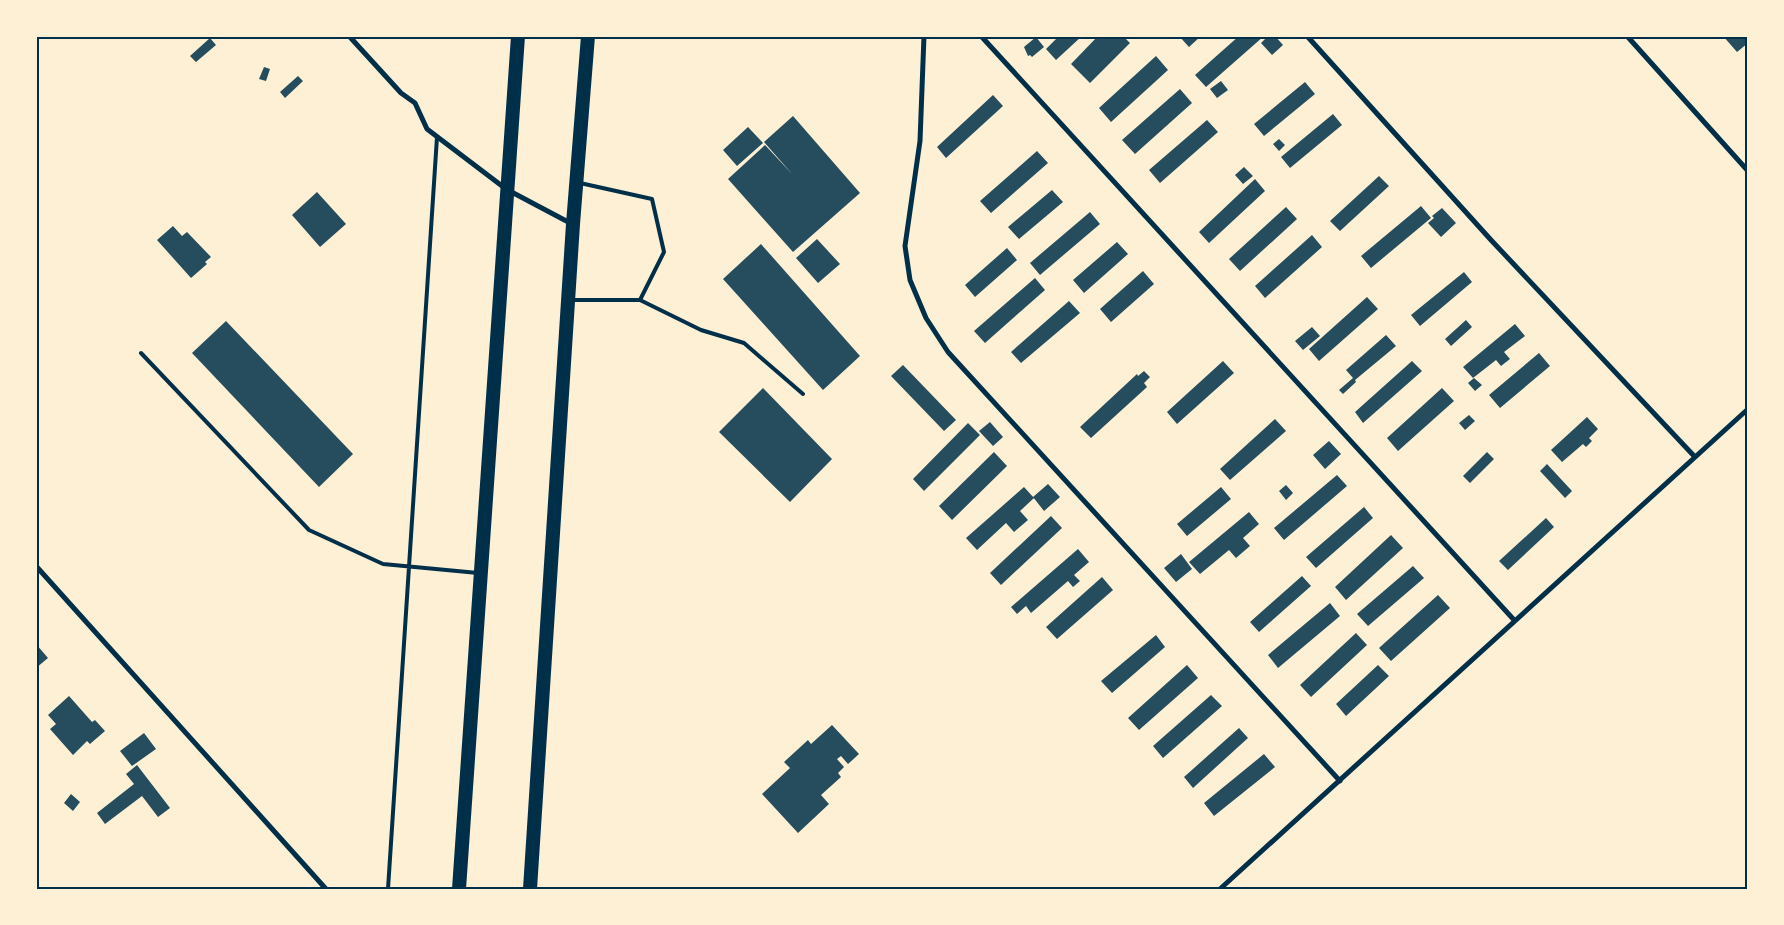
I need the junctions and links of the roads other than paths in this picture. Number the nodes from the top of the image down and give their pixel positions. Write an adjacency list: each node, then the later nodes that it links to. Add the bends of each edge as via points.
1 (349, 36): 8 (street, via 401,93 415,103 426,129)
2 (518, 36): 11 (highway)
3 (588, 36): 10 (highway)
4 (924, 36): 23 (street, via 920,141 905,246 910,280 926,318 948,352)
5 (981, 36): 22 (street)
6 (1307, 36): 18 (street, via 1491,240)
7 (1627, 36): 9 (street)
8 (437, 137): 11 (street); 20 (lane)
9 (1748, 171)
10 (576, 182): 12 (highway); 14 (lane, via 652,199 664,252)
11 (506, 189): 12 (street); 21 (highway)
12 (573, 224): 13 (highway)
13 (568, 300): 14 (lane); 27 (highway)
14 (640, 300): 16 (lane, via 701,330 744,343)
15 (141, 354): 20 (lane, via 309,530 382,564)
16 (803, 394)
17 (1748, 409): 18 (street)
18 (1695, 458): 22 (street)
19 (36, 566): 24 (street)
20 (409, 567): 21 (lane); 25 (lane)
21 (481, 573): 26 (highway)
22 (1515, 622): 23 (street)
23 (1340, 781): 28 (street)
24 (326, 889)
25 (388, 889)
26 (459, 889)
27 (530, 889)
28 (1220, 889)

